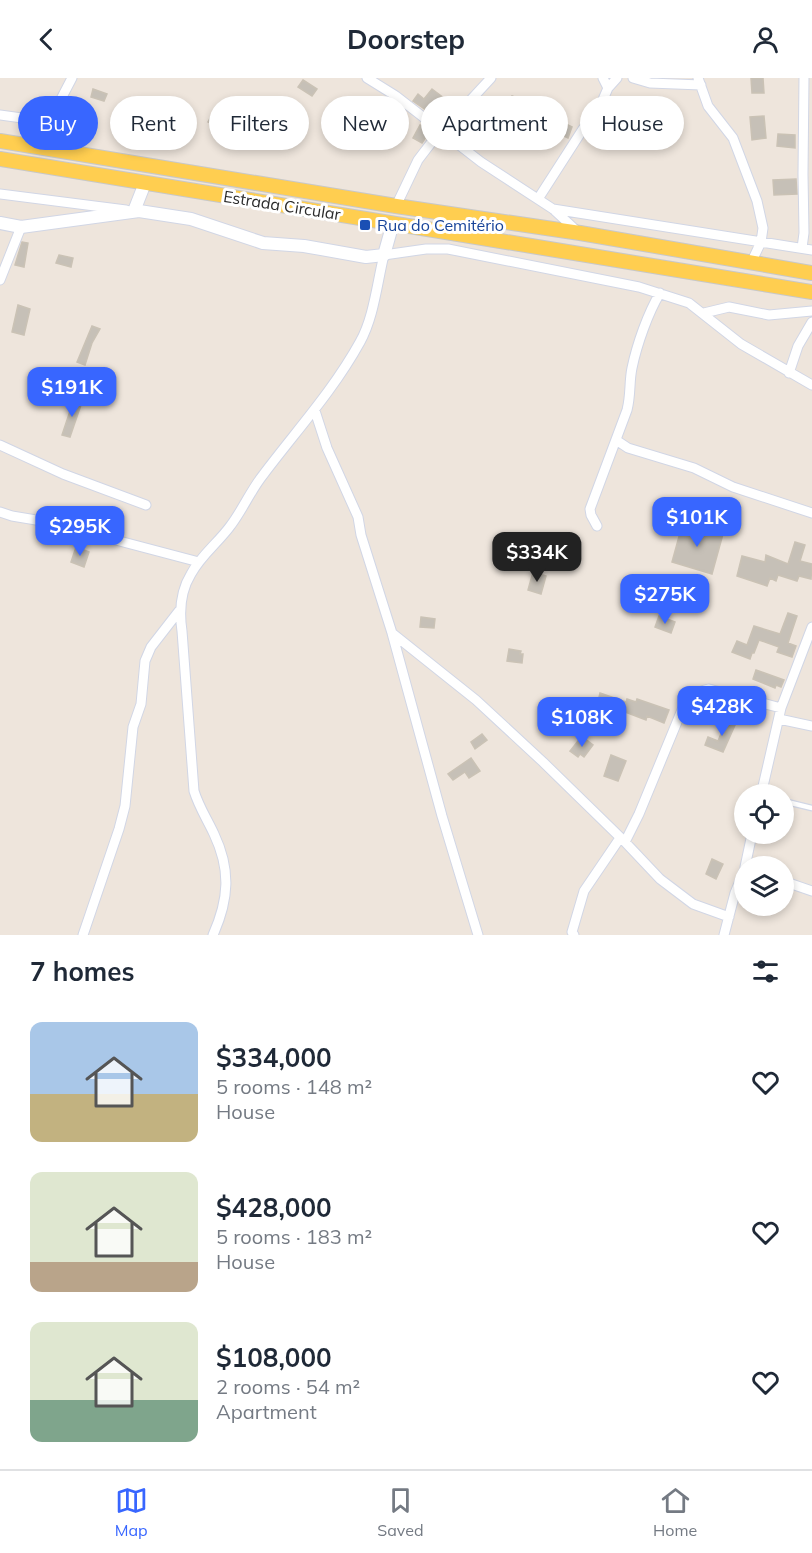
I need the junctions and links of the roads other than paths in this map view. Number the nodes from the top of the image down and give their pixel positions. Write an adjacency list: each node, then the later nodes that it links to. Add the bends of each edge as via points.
1 (72, 78): 11 (street)
2 (367, 78): 9 (street)
3 (491, 78): 12 (street)
4 (603, 78): 10 (street)
5 (617, 78): 10 (street)
6 (633, 78): 8 (street, via 650,83)
7 (804, 78): 33 (street)
8 (699, 81): 32 (street, via 708,106 733,138 752,186 761,215)
9 (384, 82): 15 (street)
10 (608, 88): 24 (street, via 598,111)
11 (63, 96)
12 (475, 96)
13 (0, 115): 14 (street)
14 (18, 116)
15 (421, 116)
16 (0, 141): 17 (main road, Estrada Circular)
17 (18, 145)
18 (45, 150): 25 (main road, Estrada Circular)
19 (427, 150): 25 (street)
20 (465, 150): 24 (street)
21 (0, 159): 22 (main road, Estrada Circular)
22 (144, 183): 27 (street); 29 (main road, Estrada Circular)
23 (0, 194): 27 (street)
24 (538, 199): 26 (street)
25 (396, 206): 31 (main road, Estrada Circular)
26 (553, 208): 31 (street); 32 (street)
27 (134, 211): 30 (street); 35 (street, via 191,219 262,243 366,257)
28 (0, 223): 30 (street)
29 (393, 223): 35 (street); 39 (main road, Estrada Circular)
30 (21, 226): 38 (street)
31 (579, 233): 36 (main road, Estrada Circular)
32 (761, 242): 33 (street); 36 (street)
33 (802, 248): 34 (street)
34 (812, 250)
35 (384, 255): 40 (street, via 448,249); 46 (street, via 364,333)
36 (751, 263): 37 (main road, Estrada Circular)
37 (812, 273)
38 (0, 280)
39 (812, 291)
40 (660, 293): 42 (street); 47 (street, via 649,314 632,369 631,397)
41 (812, 311): 42 (street, via 769,315 729,307)
42 (704, 313): 44 (street, via 741,344)
43 (812, 322): 44 (street)
44 (789, 373): 45 (street)
45 (812, 385)
46 (315, 411): 53 (street, via 262,476 232,524); 56 (street, via 358,517)
47 (616, 440): 51 (street, via 628,448 694,468); 52 (street, via 590,508)
48 (0, 445): 49 (street)
49 (146, 505)
50 (0, 512): 53 (street)
51 (812, 513)
52 (597, 526)
53 (199, 562): 54 (street, via 190,575)
54 (179, 611): 68 (street, via 151,647 146,661 141,704 133,727 125,806); 69 (street, via 194,791 221,855 226,884 226,903)
55 (811, 632): 57 (street)
56 (392, 633): 63 (street, via 476,700); 70 (street)
57 (781, 708): 58 (street); 63 (street, via 709,689 691,695 639,814)
58 (779, 719): 59 (street); 60 (street)
59 (812, 726)
60 (764, 784)
61 (794, 804): 62 (lane)
62 (812, 808)
63 (623, 840): 67 (street, via 660,879 693,904); 71 (street, via 584,891)
64 (794, 885): 65 (street)
65 (812, 891)
66 (734, 901): 67 (street)
67 (729, 917): 72 (street)
68 (84, 935)
69 (213, 935)
70 (478, 935)
71 (574, 935)
72 (724, 935)

